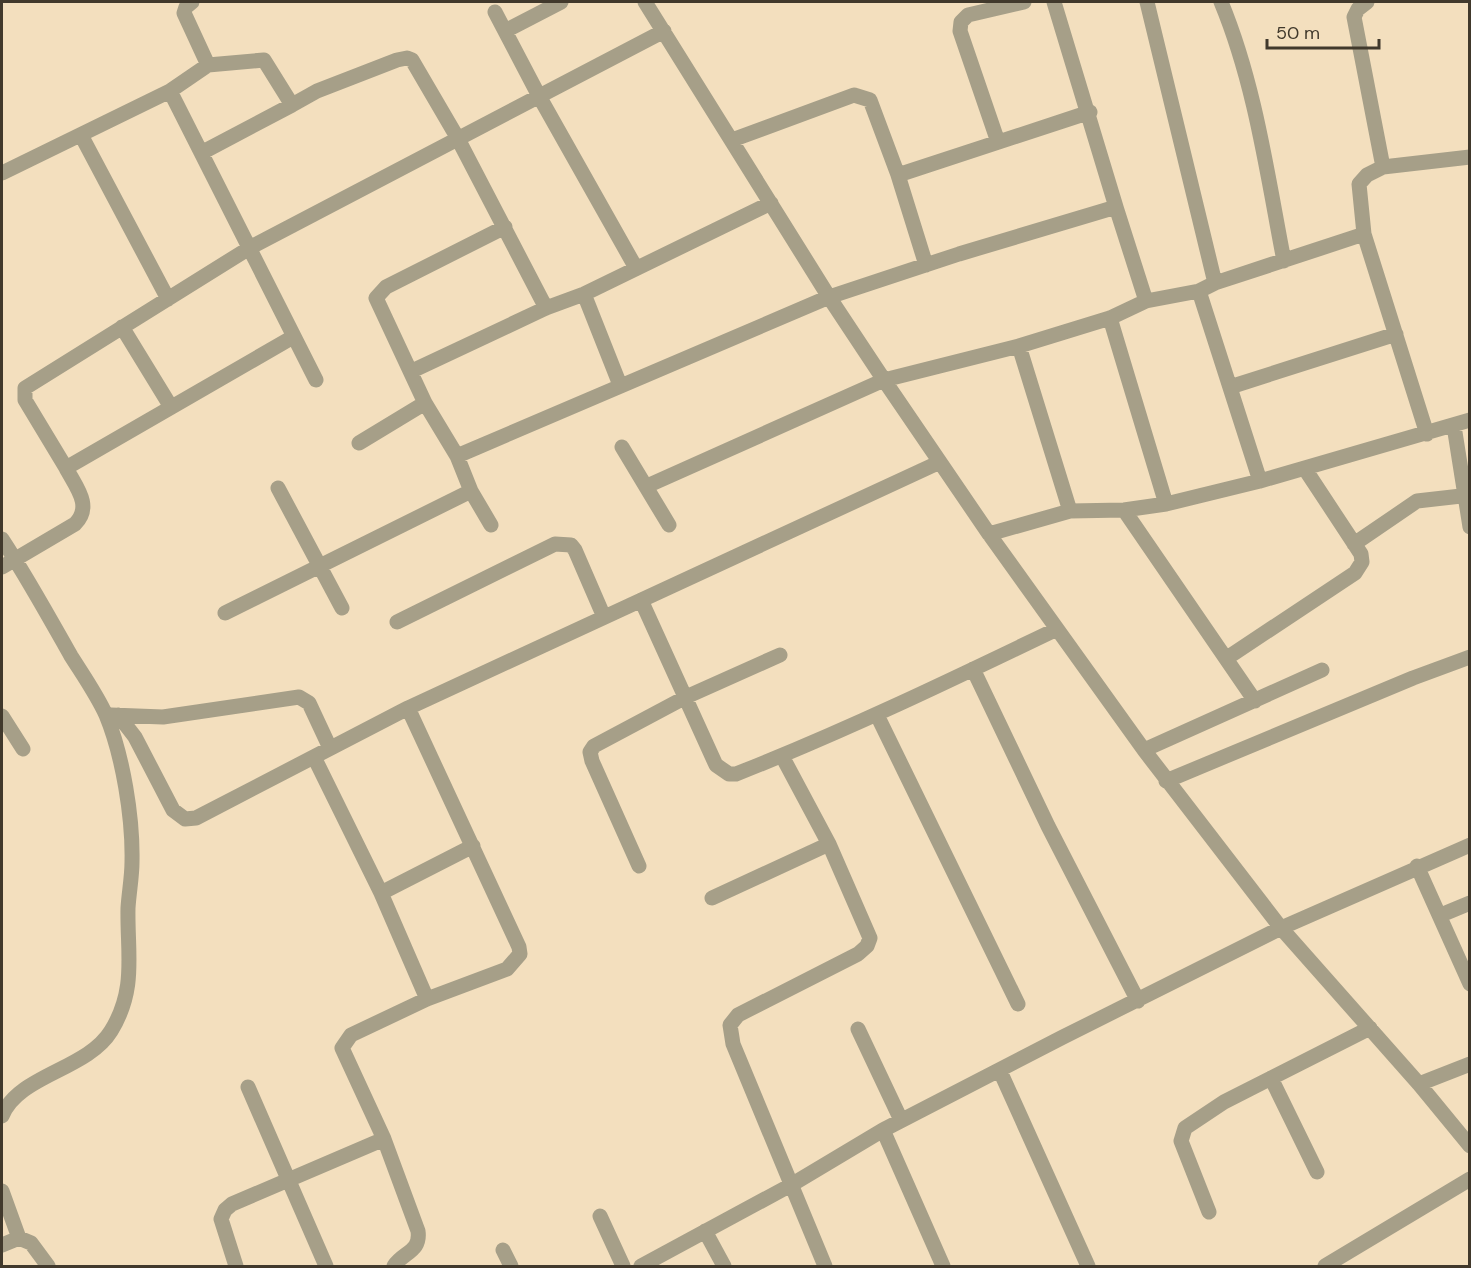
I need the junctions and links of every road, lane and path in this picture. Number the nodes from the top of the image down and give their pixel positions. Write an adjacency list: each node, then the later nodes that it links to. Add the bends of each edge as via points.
1 (192, 2): 13 (street, via 184,13)
2 (561, 2): 12 (street)
3 (645, 2): 11 (street)
4 (1024, 2): 9 (street)
5 (1054, 2): 17 (street)
6 (1147, 2): 35 (street)
7 (1221, 2): 32 (street, via 1238,42 1251,92)
8 (1367, 2): 24 (street, via 1354,17)
9 (994, 5): 21 (street, via 968,15 961,22 960,31)
10 (495, 12): 12 (street)
11 (664, 30): 15 (street); 20 (street)
12 (505, 32): 15 (street)
13 (208, 65): 14 (street); 16 (street, via 264,60)
14 (170, 91): 18 (street); 22 (street)
15 (539, 96): 19 (street); 34 (street)
16 (292, 105): 19 (street, via 317,91 407,58 416,65); 22 (street)
17 (1090, 112): 21 (street); 28 (street)
18 (81, 135): 25 (street); 39 (street)
19 (457, 137): 29 (street); 31 (street)
20 (732, 140): 26 (street, via 854,95 873,105); 27 (street)
21 (999, 142): 26 (street)
22 (203, 152): 31 (street)
23 (1470, 157): 24 (street)
24 (1383, 167): 30 (street, via 1359,184)
25 (2, 173)
26 (898, 175): 33 (street)
27 (771, 203): 34 (street); 38 (street)
28 (1116, 207): 33 (street); 40 (street)
29 (505, 227): 41 (street); 47 (street, via 379,293 378,306)
30 (1364, 234): 32 (street); 44 (street)
31 (251, 247): 39 (street); 45 (street)
32 (1284, 261): 35 (street)
33 (926, 265): 38 (street)
34 (636, 268): 37 (street)
35 (1215, 283): 36 (street)
36 (1199, 291): 40 (street); 51 (street)
37 (584, 294): 41 (street); 50 (street)
38 (828, 297): 49 (street); 50 (street)
39 (168, 299): 43 (street)
40 (1146, 301): 42 (street)
41 (546, 308): 47 (street)
42 (1110, 318): 46 (street); 68 (street)
43 (122, 327): 53 (street); 61 (street, via 26,388 25,400)
44 (1396, 334): 51 (street); 56 (street)
45 (293, 337): 48 (street); 53 (street)
46 (1019, 346): 49 (street); 70 (street)
47 (412, 371): 52 (street)
48 (316, 380)
49 (884, 380): 60 (street); 64 (street)
50 (620, 385): 59 (street)
51 (1230, 387): 63 (street)
52 (425, 403): 57 (street); 59 (street)
53 (171, 407): 61 (street)
54 (1470, 420): 55 (street)
55 (1454, 426): 56 (street); 67 (street)
56 (1427, 434): 62 (street)
57 (359, 443)
58 (622, 447): 64 (street)
59 (457, 456): 66 (street)
60 (940, 462): 74 (street); 79 (street)
61 (66, 468): 77 (street, via 84,503 83,516)
62 (1305, 469): 63 (street); 76 (street)
63 (1260, 482): 68 (street)
64 (647, 486): 72 (street)
65 (278, 488): 78 (street)
66 (471, 491): 71 (street); 78 (street)
67 (1467, 496): 73 (street); 76 (street, via 1417,501)
68 (1166, 504): 69 (street)
69 (1124, 510): 70 (street); 87 (street)
70 (1070, 511): 74 (street)
71 (491, 525)
72 (669, 525)
73 (1470, 527)
74 (989, 534): 84 (street)
75 (2, 539): 77 (street)
76 (1354, 544): 87 (street, via 1362,562 1355,573)
77 (8, 563): 93 (street)
78 (318, 567): 80 (street); 81 (street)
79 (641, 600): 82 (street); 90 (street)
80 (342, 608)
81 (225, 613)
82 (604, 617): 83 (street, via 575,550 564,543); 92 (street)
83 (397, 622)
84 (1057, 629): 88 (street); 98 (street)
85 (780, 655): 90 (street)
86 (1470, 657): 101 (street)
87 (1227, 658): 91 (street)
88 (973, 669): 94 (street); 114 (street)
89 (1322, 670): 91 (street)
90 (686, 697): 99 (street, via 716,765 729,774); 105 (street, via 600,741 590,752)
91 (1255, 701): 98 (street)
92 (408, 708): 96 (street); 104 (street)
93 (112, 715): 96 (street, via 163,717 299,697 309,703); 100 (street, via 135,737 173,810 185,819 196,818); 123 (street, via 130,823 132,861 128,908 130,978 120,1016 109,1034 83,1058 25,1089)
94 (878, 715): 99 (street); 115 (street)
95 (2, 716): 97 (street)
96 (330, 748): 100 (street)
97 (23, 749)
98 (1144, 750): 101 (street)
99 (782, 756): 102 (street)
100 (314, 757): 107 (street)
101 (1166, 781): 111 (street)
102 (829, 844): 108 (street); 131 (street, via 868,928 867,946 738,1014 730,1025 733,1044)
103 (1470, 845): 106 (street)
104 (473, 846): 107 (street); 113 (street, via 520,954 507,969)
105 (639, 866)
106 (1417, 866): 110 (street); 111 (street)
107 (381, 893): 113 (street)
108 (712, 898)
109 (1470, 903): 110 (street)
110 (1441, 915): 112 (street)
111 (1281, 928): 114 (street); 116 (street)
112 (1470, 984)
113 (427, 999): 126 (street, via 351,1035 342,1048)
114 (1138, 1001): 119 (street)
115 (1018, 1004)
116 (1370, 1028): 120 (street); 121 (street)
117 (858, 1029): 124 (street)
118 (1470, 1064): 121 (street)
119 (1000, 1071): 124 (street); 149 (street)
120 (1271, 1078): 128 (street); 133 (street, via 1185,1128 1181,1141)
121 (1419, 1084): 127 (street)
122 (248, 1087): 130 (street)
123 (2, 1116)
124 (901, 1120): 125 (street)
125 (883, 1130): 131 (street); 148 (street)
126 (384, 1139): 130 (street); 142 (street, via 420,1241)
127 (1470, 1146)
128 (1317, 1172)
129 (1470, 1179): 150 (street)
130 (288, 1182): 140 (street, via 225,1210 221,1219); 141 (street)
131 (791, 1185): 135 (street); 147 (street)
132 (2, 1191): 136 (street)
133 (1209, 1212)
134 (600, 1216): 144 (street)
135 (705, 1231): 145 (street); 146 (street)
136 (19, 1238): 137 (street); 139 (street, via 31,1243)
137 (2, 1245)
138 (503, 1250): 143 (street)
139 (48, 1266)
140 (236, 1266)
141 (326, 1266)
142 (394, 1266)
143 (511, 1266)
144 (623, 1266)
145 (641, 1266)
146 (724, 1266)
147 (825, 1266)
148 (943, 1266)
149 (1088, 1266)
150 (1325, 1266)

